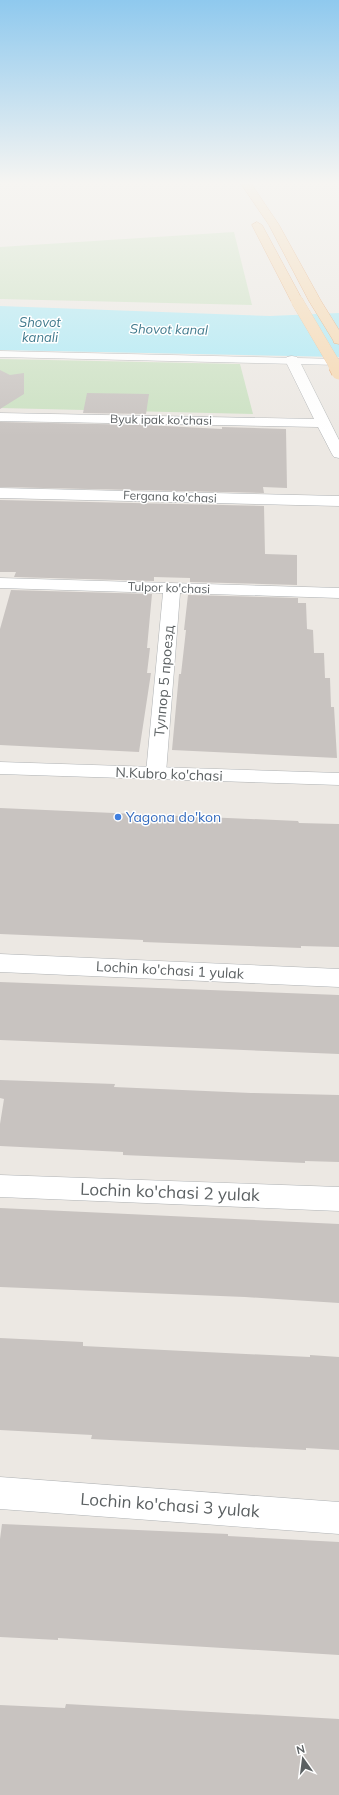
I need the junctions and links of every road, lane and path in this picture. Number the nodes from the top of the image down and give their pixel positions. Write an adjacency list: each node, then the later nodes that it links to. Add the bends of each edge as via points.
1 (280, 269): 7 (main road, bridge)
2 (298, 269): 3 (main road)
3 (339, 340)
4 (0, 354): 5 (street)
5 (292, 360): 6 (street); 9 (street)
6 (339, 362)
7 (339, 372)
8 (0, 417): 9 (street, Byuk ipak ko'chasi)
9 (323, 423): 10 (street)
10 (339, 454)
11 (0, 493): 12 (street, Fergana ko'chasi)
12 (339, 501)
13 (0, 583): 14 (street, Tulpor ko'chasi)
14 (172, 588): 15 (street, Tulpor ko'chasi); 17 (street, Тулпор 5 проезд)
15 (339, 593)
16 (0, 768): 17 (street, N.Kubro ko'chasi)
17 (156, 773): 18 (street, N.Kubro ko'chasi)
18 (339, 780)
19 (0, 963): 20 (street, Lochin ko'chasi 1 yulak)
20 (339, 978)
21 (0, 1186): 22 (street, Lochin ko'chasi 2 yulak)
22 (339, 1199)
23 (0, 1493): 24 (street, Lochin ko'chasi 3 yulak)
24 (339, 1518)

